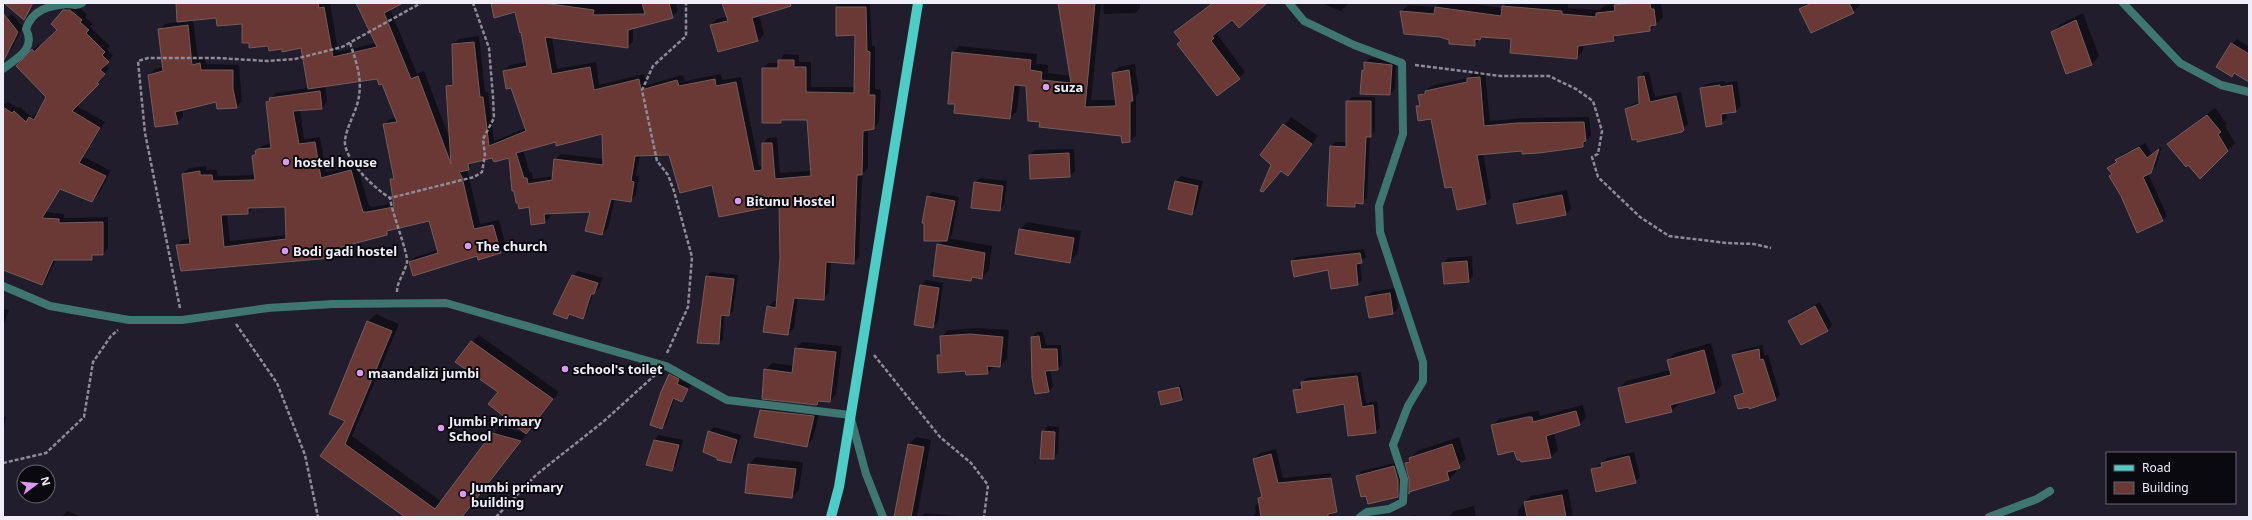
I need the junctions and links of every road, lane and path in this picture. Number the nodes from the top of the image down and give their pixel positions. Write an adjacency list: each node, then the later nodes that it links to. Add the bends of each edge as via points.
1 (82, 3): 10 (street, via 78,6 67,4 43,8 29,19 26,29 30,38 29,45)
2 (421, 3): 8 (path)
3 (473, 3): 12 (path, via 489,48 493,97 494,118 483,140 485,155 482,172 474,177)
4 (686, 3): 20 (path, via 686,36 653,66 642,90 657,161 668,175 674,191 692,257 688,307 667,352)
5 (918, 3): 19 (main road)
6 (1289, 3): 9 (street, via 1304,21 1354,45)
7 (2123, 3): 11 (street, via 2180,63 2221,85)
8 (350, 43): 12 (path, via 360,71 359,96 345,141 353,164 380,192); 18 (path, via 295,59 268,61 156,58 138,61 145,133)
9 (1402, 63): 13 (path, via 1501,76 1548,76 1576,89 1593,101 1602,131 1598,154 1592,156 1598,177 1640,217 1669,236); 29 (street, via 1403,134 1379,206 1380,232 1423,362 1422,381 1408,406 1393,445 1404,479 1403,502 1389,509 1367,512)
10 (3, 69)
11 (2249, 92)
12 (390, 198): 15 (path, via 407,262 397,286)
13 (1771, 248)
14 (3, 286): 17 (street, via 50,306)
15 (397, 303): 16 (street, via 304,306); 20 (street, via 446,303)
16 (229, 314): 18 (street); 24 (path, via 278,383 305,455)
17 (129, 320): 18 (street); 22 (path, via 110,336 93,362 84,417 46,453)
18 (182, 320)
19 (862, 341): 21 (main road); 28 (path, via 940,437 971,463 988,485)
20 (666, 366): 21 (street, via 727,400); 25 (path, via 604,421 536,475)
21 (850, 415): 26 (main road, via 839,487); 27 (street, via 866,474)
22 (3, 463)
23 (2050, 491): 30 (street, via 2037,499)
24 (318, 517)
25 (496, 517)
26 (831, 517)
27 (883, 517)
28 (984, 517)
29 (1360, 517)
30 (1989, 517)

